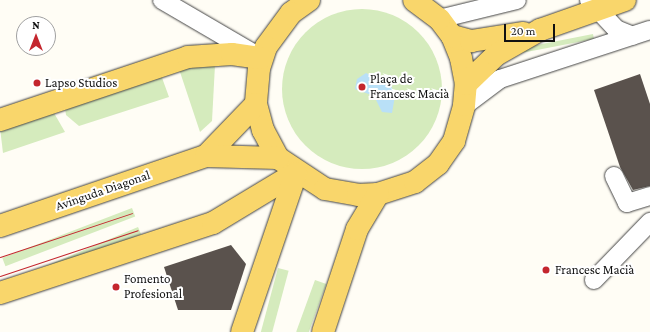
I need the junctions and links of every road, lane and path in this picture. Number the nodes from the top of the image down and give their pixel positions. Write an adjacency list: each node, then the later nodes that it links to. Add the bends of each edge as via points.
1 (162, 0): 11 (street, via 202,27)
2 (309, 0): 11 (main road, via 278,28)
3 (414, 0): 7 (main road)
4 (517, 0): 7 (street)
5 (625, 0): 6 (main road)
6 (593, 5): 8 (main road); 9 (street, via 616,29)
7 (439, 19): 10 (main road)
8 (540, 30): 10 (main road, via 481,40); 12 (main road, via 496,55)
9 (642, 33): 14 (street, via 500,79)
10 (452, 36): 12 (main road)
11 (261, 58): 13 (main road); 15 (main road, via 232,54 188,58)
12 (466, 84): 14 (main road)
13 (256, 104): 16 (main road, Avinguda Diagonal); 17 (main road, via 264,130)
14 (464, 106): 20 (main road, via 454,141 438,164 415,182)
15 (0, 120)
16 (206, 156): 17 (main road, Avinguda Diagonal); 24 (main road, Avinguda Diagonal)
17 (278, 158): 18 (main road)
18 (296, 173): 20 (main road, via 325,189); 22 (main road); 25 (main road)
19 (614, 176): 21 (street, via 627,203)
20 (378, 194): 29 (main road, via 357,229)
21 (650, 196)
22 (238, 210): 25 (main road, via 256,206 264,208 273,218); 27 (main road, via 213,223)
23 (650, 222): 26 (street)
24 (0, 226)
25 (274, 231): 28 (main road)
26 (594, 280)
27 (0, 293)
28 (242, 332)
29 (323, 332)

